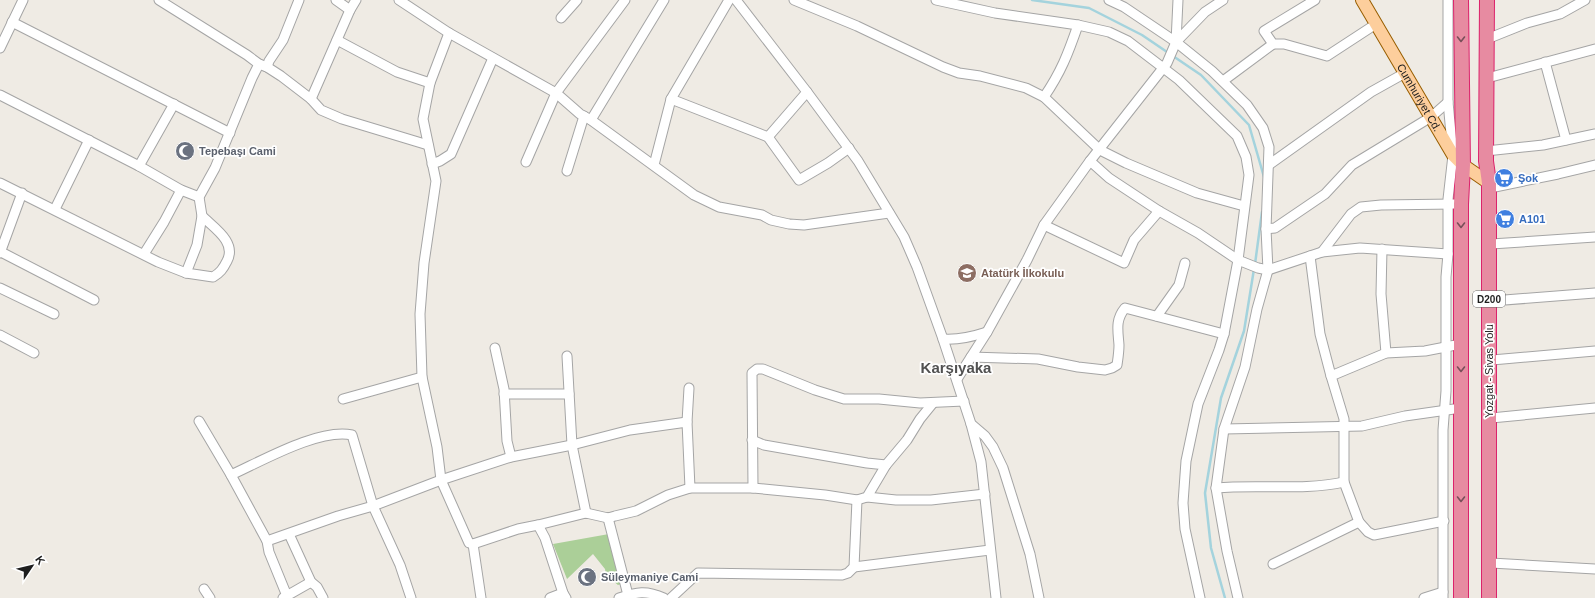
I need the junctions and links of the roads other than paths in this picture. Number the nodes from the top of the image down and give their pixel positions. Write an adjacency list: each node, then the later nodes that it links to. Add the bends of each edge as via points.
1 (24, 0): 26 (street)
2 (159, 0): 39 (street)
3 (299, 0): 39 (street, via 283,40 269,61)
4 (336, 0): 24 (street)
5 (356, 0): 24 (street)
6 (399, 0): 29 (street)
7 (577, 0): 25 (street)
8 (625, 0): 46 (street)
9 (664, 0): 54 (street)
10 (729, 0): 50 (street)
11 (736, 0): 45 (street)
12 (794, 0): 48 (street, via 857,26 943,67 1026,88)
13 (936, 0): 28 (street, via 995,13)
14 (1109, 0): 33 (street, via 1124,7)
15 (1178, 0): 33 (street)
16 (1223, 0): 33 (street, via 1205,12)
17 (1315, 0): 34 (street, via 1264,31)
18 (1362, 0): 27 (main road, Cumhuriyet Cd.)
19 (1448, 0): 51 (street)
20 (1461, 0): 71 (highway, D200, one-way to 71)
21 (1486, 0): 63 (highway, Yozgat - Sivas Yolu / D200)
22 (1492, 0): 30 (street)
23 (1585, 0): 30 (street, via 1560,14)
24 (350, 10): 32 (street)
25 (561, 18)
26 (12, 22): 31 (street); 52 (street)
27 (1376, 24): 34 (street, via 1326,56 1284,44); 41 (main road, Cumhuriyet Cd.)
28 (1078, 25): 40 (street, via 1109,32); 48 (street, via 1067,58)
29 (449, 33): 37 (street); 44 (street)
30 (1492, 37): 42 (street)
31 (2, 38): 35 (street)
32 (337, 40): 44 (street, via 397,72); 49 (street)
33 (1176, 42): 40 (street); 43 (street)
34 (1273, 44): 43 (street)
35 (0, 48)
36 (1595, 49): 38 (street)
37 (493, 58): 46 (street); 67 (street, via 451,154)
38 (1545, 62): 42 (street); 59 (street)
39 (263, 65): 49 (street); 55 (street, via 252,78)
40 (1165, 65): 62 (street); 80 (street, via 1237,136 1246,157 1249,175)
41 (1405, 73): 53 (main road, Cumhuriyet Cd.); 68 (street, via 1371,92)
42 (1491, 77): 63 (street)
43 (1223, 81): 68 (street, via 1247,105 1263,128 1269,147)
44 (430, 83): 60 (street, via 423,119)
45 (807, 92): 57 (street); 61 (street)
46 (556, 93): 54 (street); 66 (street)
47 (0, 95): 58 (street)
48 (1044, 97): 62 (street)
49 (310, 98): 60 (street, via 321,110 342,119)
50 (671, 99): 57 (street); 70 (street)
51 (1448, 102): 53 (street); 64 (street)
52 (174, 104): 55 (street); 72 (street)
53 (1431, 117): 64 (main road, Cumhuriyet Cd.); 86 (street, via 1352,165 1325,194 1275,228)
54 (588, 118): 70 (street); 73 (street)
55 (230, 133): 78 (street)
56 (1595, 134): 59 (street)
57 (768, 137): 61 (street, via 799,180)
58 (89, 140): 72 (street); 81 (street)
59 (1566, 140): 63 (street)
60 (428, 145): 67 (street)
61 (849, 148): 83 (street)
62 (1100, 150): 65 (street); 80 (street, via 1197,192)
63 (1488, 151): 75 (highway, Yozgat - Sivas Yolu / D200)
64 (1453, 155): 71 (main road, Cumhuriyet Cd.); 79 (street)
65 (1090, 161): 82 (street, via 1109,178); 85 (street)
66 (526, 162)
67 (432, 164): 119 (street, via 436,181 424,263 420,314)
68 (1270, 164): 86 (street)
69 (1595, 164): 75 (street, via 1558,174)
70 (654, 165): 83 (street, via 706,202 789,224 804,225)
71 (1463, 165): 75 (main road, Cumhuriyet Cd.); 79 (highway, D200)
72 (139, 166): 76 (street)
73 (567, 171)
74 (0, 183): 77 (street)
75 (1490, 185): 88 (street); 183 (highway, Yozgat - Sivas Yolu / D200)
76 (181, 190): 78 (street); 92 (street)
77 (22, 193): 81 (street); 91 (street)
78 (199, 197): 84 (street)
79 (1454, 204): 90 (street, via 1361,207 1351,214); 93 (street); 109 (highway, D200, one-way to 109)
80 (1244, 206): 95 (street)
81 (55, 209): 92 (street)
82 (1158, 211): 85 (street, via 1134,240 1124,263); 95 (street)
83 (888, 214): 108 (street, via 904,238)
84 (202, 216): 98 (street, via 197,245); 98 (street, via 227,241 229,258 223,270 213,277)
85 (1044, 225): 105 (street)
86 (1266, 230): 97 (street)
87 (1595, 237): 88 (street)
88 (1491, 244): 102 (street)
89 (1382, 249): 90 (street, via 1360,248); 93 (street); 114 (street, via 1381,294)
90 (1322, 252): 94 (street)
91 (0, 253): 101 (street)
92 (144, 254): 98 (street)
93 (1448, 254): 110 (street)
94 (1310, 256): 97 (street); 118 (street, via 1320,334)
95 (1241, 260): 97 (street); 106 (street)
96 (1185, 263): 104 (street, via 1179,285)
97 (1268, 270): 135 (street, via 1245,367)
98 (186, 273)
99 (0, 288): 103 (street)
100 (1595, 293): 102 (street)
101 (94, 300)
102 (1492, 301): 117 (street)
103 (54, 314)
104 (1157, 316): 106 (street); 116 (street, via 1125,308 1120,313 1117,322 1117,365 1104,370 1038,360)
105 (987, 332): 108 (street, via 956,340); 116 (street)
106 (1224, 334): 179 (street, via 1198,404 1186,461 1183,503 1185,529)
107 (0, 335): 113 (street)
108 (943, 339): 120 (street)
109 (1461, 344): 110 (street); 127 (highway, D200, one-way to 127)
110 (1446, 347): 114 (street); 129 (street)
111 (495, 348): 122 (street)
112 (1595, 351): 117 (street)
113 (34, 353)
114 (1386, 353): 118 (street)
115 (567, 356): 123 (street)
116 (971, 357): 120 (street)
117 (1492, 360): 130 (street)
118 (1331, 376): 134 (street)
119 (422, 378): 124 (street); 141 (street, via 437,447)
120 (957, 379): 125 (street)
121 (689, 388): 132 (street)
122 (504, 394): 123 (street); 138 (street, via 507,441)
123 (569, 394): 137 (street)
124 (343, 399)
125 (964, 401): 126 (street); 133 (street)
126 (933, 403): 136 (street, via 844,399 757,369 752,373); 139 (street)
127 (1461, 408): 129 (street); 182 (highway, D200, one-way to 182)
128 (1595, 408): 130 (street)
129 (1444, 410): 134 (street, via 1362,426); 152 (street)
130 (1491, 418): 159 (street)
131 (199, 421): 140 (street)
132 (686, 422): 137 (street, via 630,430); 143 (street)
133 (971, 424): 146 (street, via 981,462); 178 (street, via 985,436 1003,468 1030,554)
134 (1345, 426): 135 (street); 142 (street)
135 (1224, 430): 145 (street)
136 (752, 440): 139 (street, via 764,445); 144 (street)
137 (572, 445): 138 (street); 150 (street)
138 (511, 457): 141 (street)
139 (886, 465): 147 (street)
140 (231, 475): 149 (street, via 319,437 352,435); 156 (street)
141 (441, 480): 149 (street); 157 (street, via 469,543)
142 (1344, 482): 145 (street, via 1324,486); 153 (street)
143 (690, 488): 144 (street); 151 (street, via 668,495 636,511)
144 (753, 488): 148 (street)
145 (1216, 488): 180 (street)
146 (984, 494): 147 (street, via 931,500); 158 (street)
147 (867, 497): 148 (street)
148 (857, 500): 161 (street)
149 (373, 506): 155 (street); 171 (street, via 400,565)
150 (586, 513): 151 (street); 154 (street)
151 (608, 518): 165 (street)
152 (1444, 521): 153 (street, via 1374,535); 166 (street)
153 (1359, 522): 160 (street)
154 (538, 525): 157 (street); 167 (street)
155 (288, 534): 156 (street); 163 (street)
156 (267, 541): 168 (street)
157 (473, 544): 172 (street)
158 (990, 550): 161 (street); 177 (street)
159 (1491, 563): 162 (street); 183 (street)
160 (1273, 564)
161 (854, 567): 176 (street, via 842,575 698,573)
162 (1595, 569)
163 (311, 582): 168 (street); 170 (street)
164 (204, 589): 169 (street)
165 (628, 595): 174 (street); 175 (street, via 649,592)
166 (1443, 595): 181 (street)
167 (565, 596): 173 (street)
168 (285, 597)
169 (210, 598)
170 (323, 598)
171 (411, 598)
172 (480, 598)
173 (550, 598)
174 (619, 598)
175 (664, 598)
176 (671, 598)
177 (996, 598)
178 (1039, 598)
179 (1200, 598)
180 (1238, 598)
181 (1424, 598)
182 (1461, 598)
183 (1489, 598)

